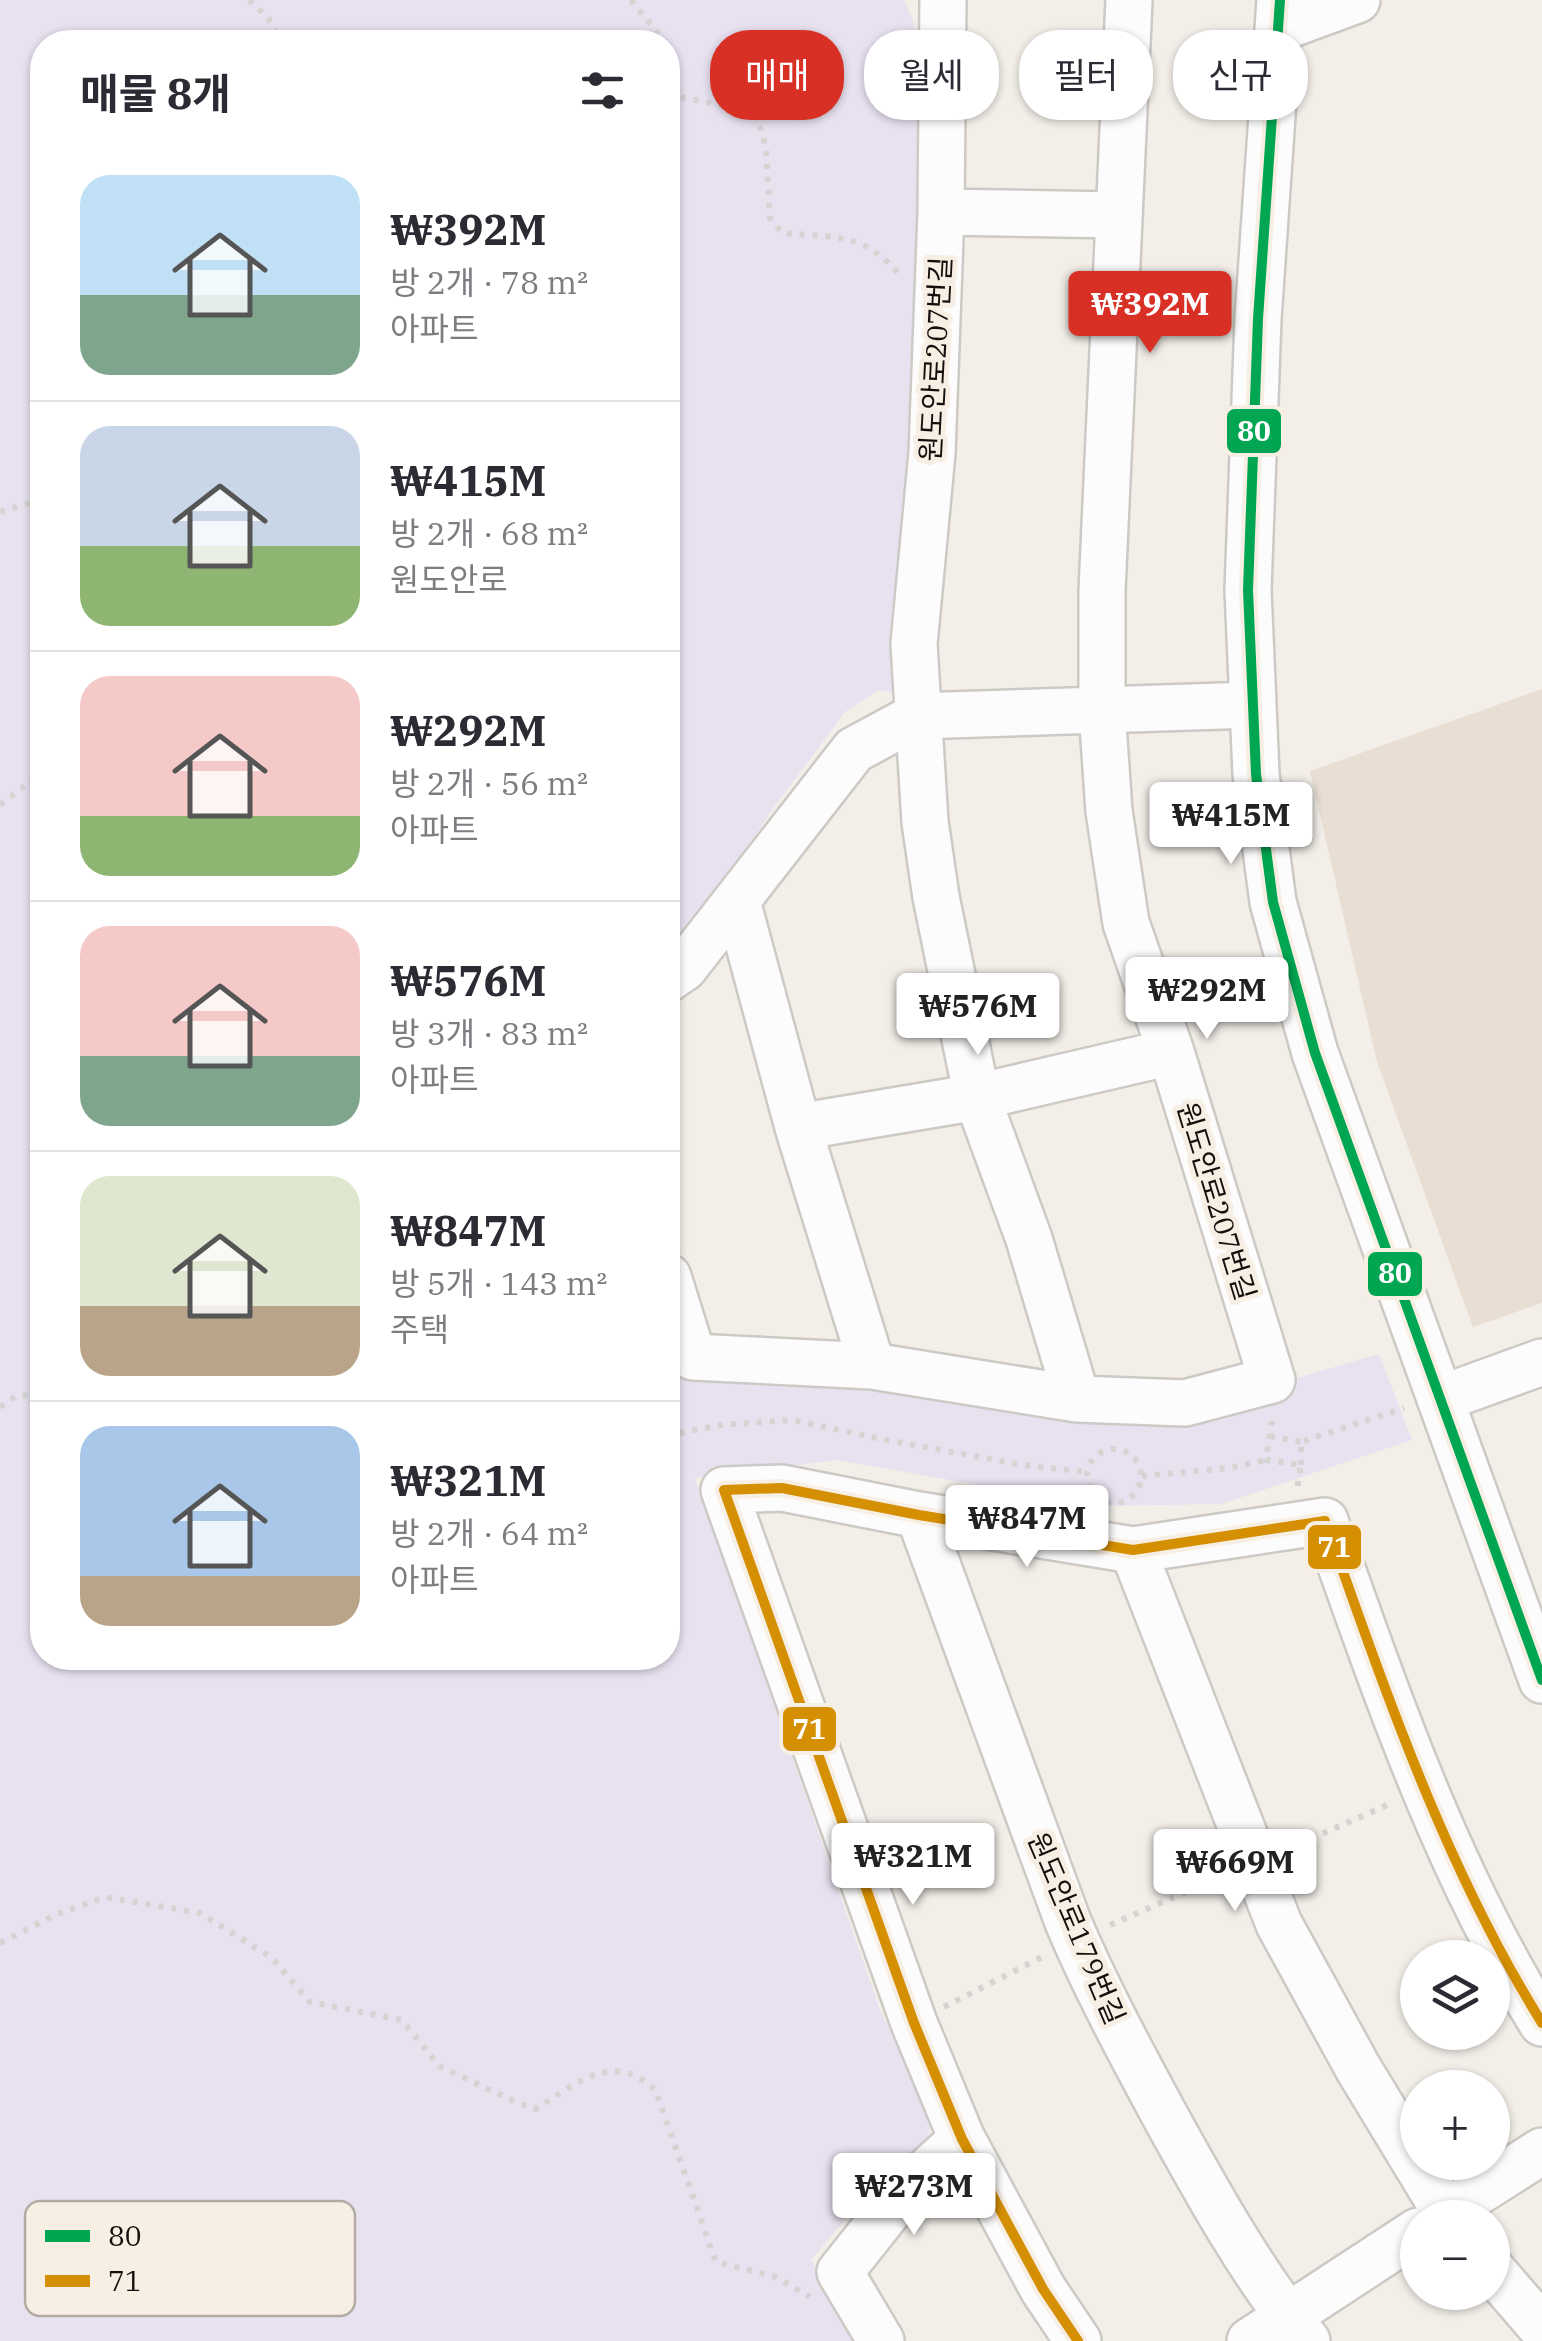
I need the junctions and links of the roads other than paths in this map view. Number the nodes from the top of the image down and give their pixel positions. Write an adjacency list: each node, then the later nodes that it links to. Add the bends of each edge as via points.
1 (943, 0): 5 (street, 원도안로207번길)
2 (1129, 0): 6 (street, 원도안로207번길)
3 (1357, 0): 4 (street)
4 (1279, 14): 7 (street, via 1258,319 1248,590)
5 (941, 212): 6 (street); 9 (street, 원도안로207번길, via 932,452 914,644)
6 (1118, 215): 8 (street, 원도안로207번길)
7 (1252, 705): 8 (street); 19 (street, via 1273,902)
8 (1102, 710): 9 (street); 12 (street, 원도안로207번길, via 1126,923)
9 (917, 716): 10 (street, via 854,750); 13 (street, 원도안로207번길, via 936,897)
10 (737, 902): 11 (street); 14 (street)
11 (680, 971)
12 (1170, 1052): 13 (street); 18 (street, 원도안로207번길, via 1272,1380 1185,1403)
13 (978, 1097): 14 (street); 18 (street, 원도안로207번길)
14 (798, 1127): 17 (street)
15 (680, 1314): 17 (street, 원도안로207번길, via 694,1357)
16 (1542, 1362): 19 (street)
17 (872, 1366): 18 (street, 원도안로207번길)
18 (1078, 1400)
19 (1423, 1403): 22 (street)
20 (920, 1515): 21 (street); 24 (street, via 782,1488 724,1490); 31 (street, 원도안로179번길, via 1086,1964 1206,2192)
21 (1134, 1550): 23 (street, via 1310,1507 1455,1863); 26 (street, via 1279,1924)
22 (1542, 1680)
23 (1542, 2023)
24 (962, 2139): 32 (street, via 902,2194 840,2272); 33 (street)
25 (1542, 2151): 27 (street)
26 (1427, 2200)
27 (1467, 2200)
28 (1400, 2249): 31 (street)
29 (1510, 2291): 30 (street)
30 (1542, 2328)
31 (1297, 2329): 34 (street)
32 (881, 2341)
33 (1078, 2341)
34 (1250, 2341)

